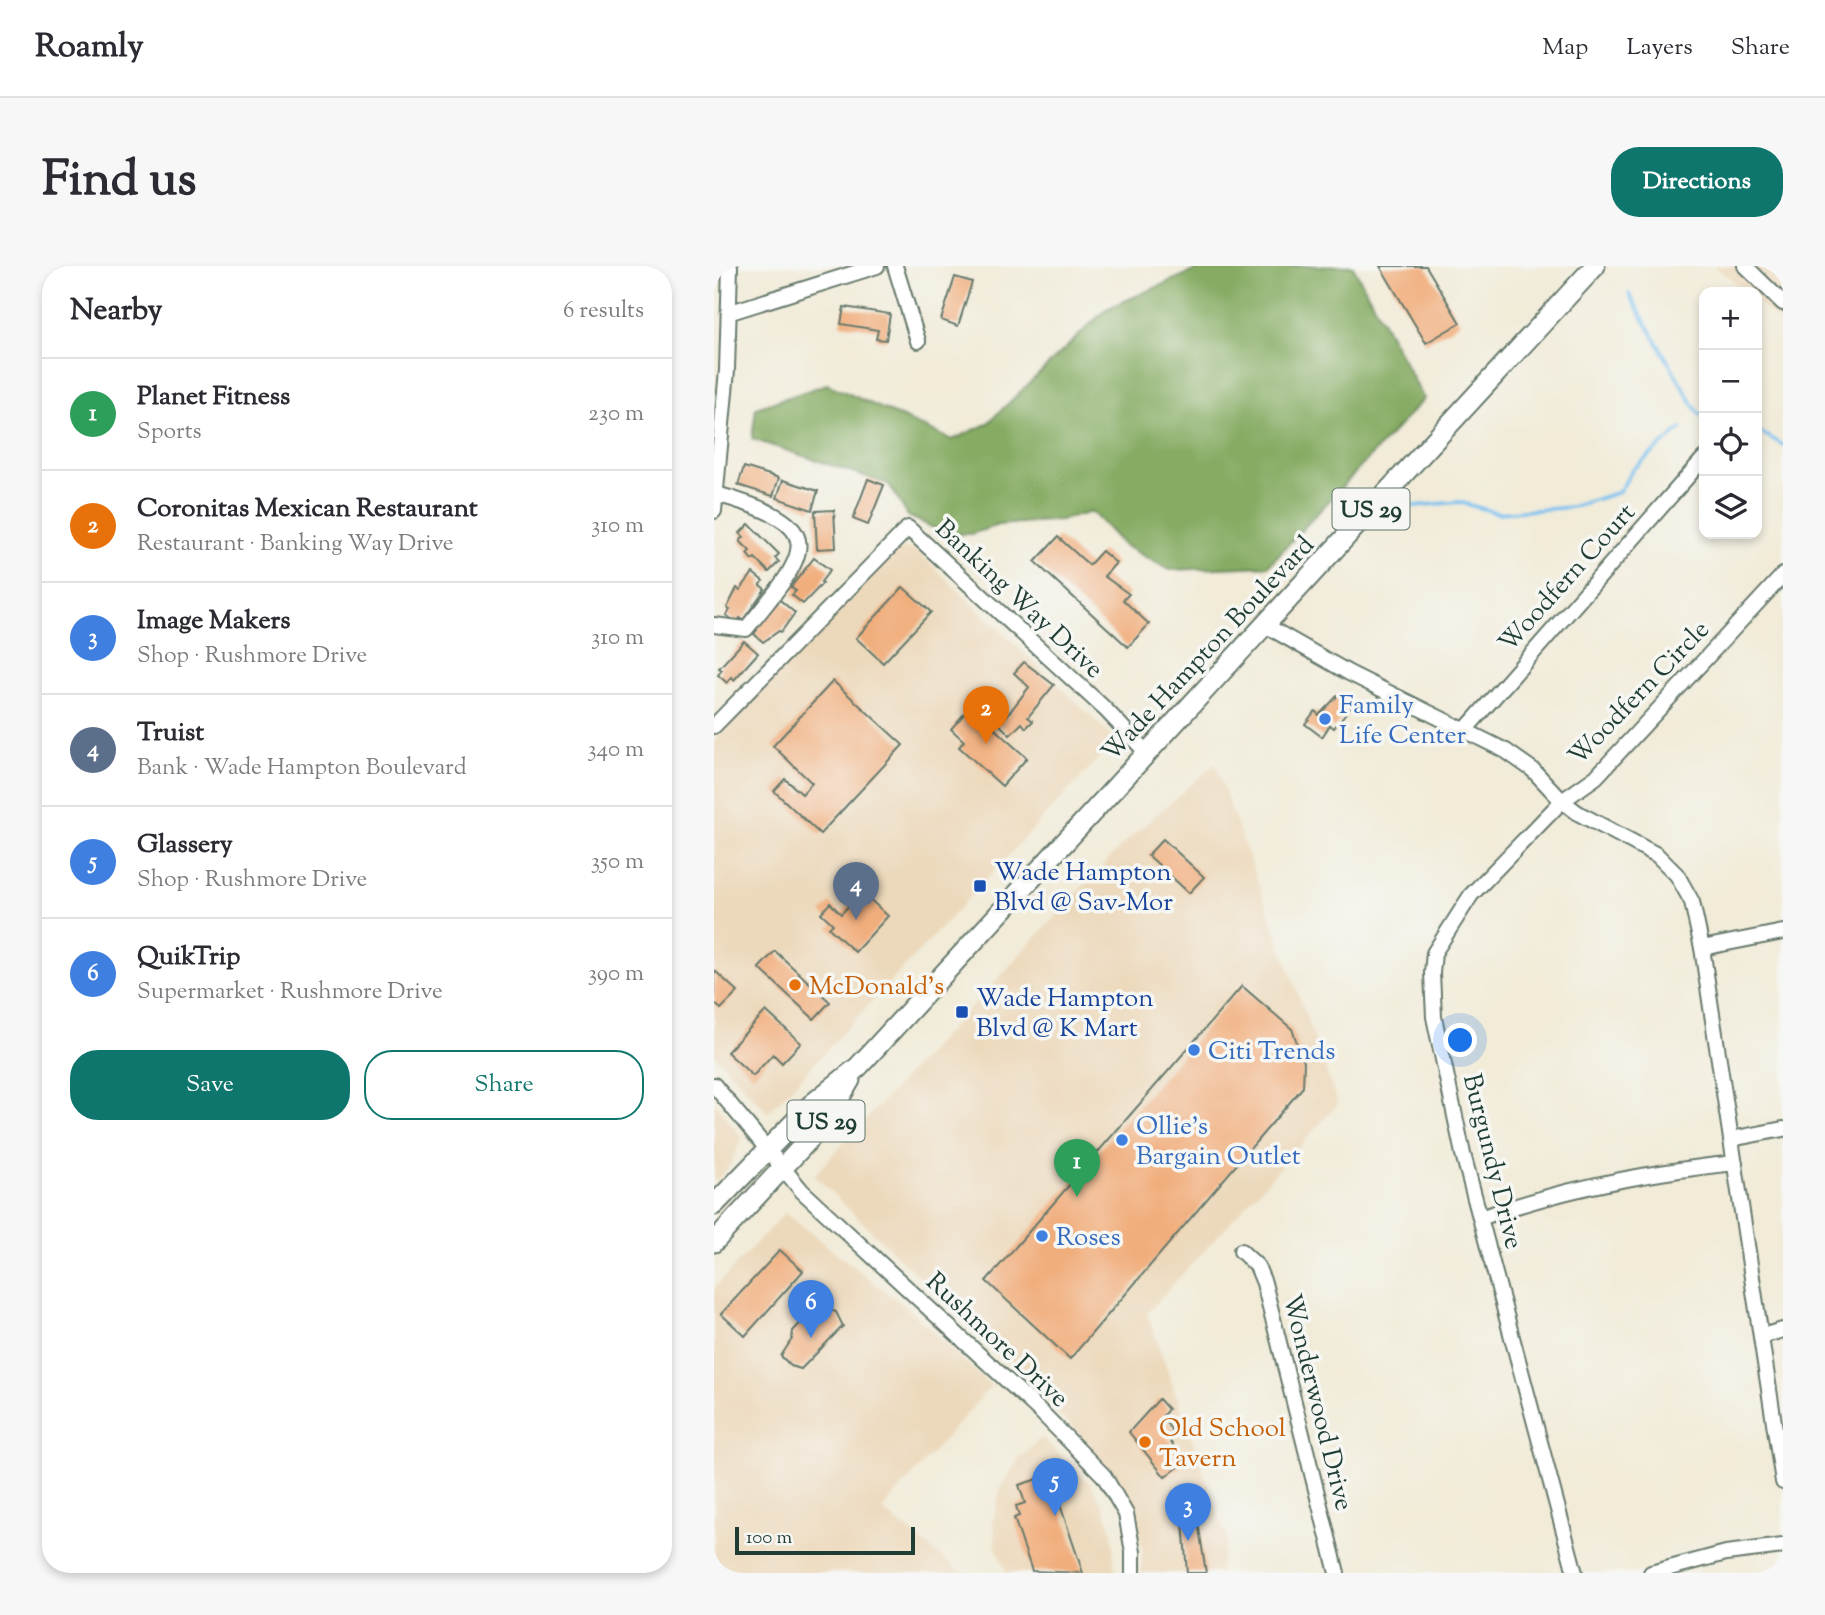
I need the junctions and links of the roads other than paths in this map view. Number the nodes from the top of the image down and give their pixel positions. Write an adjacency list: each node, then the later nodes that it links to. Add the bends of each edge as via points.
1 (730, 266): 7 (street)
2 (877, 266): 7 (street)
3 (895, 266): 8 (street)
4 (1595, 266): 15 (main road, Wade Hampton Boulevard / US 29)
5 (1745, 266): 6 (street)
6 (1783, 303)
7 (731, 312): 10 (street)
8 (918, 341)
9 (1699, 464): 17 (street, Woodfern Court)
10 (716, 473): 11 (street)
11 (716, 494): 12 (street); 14 (street, via 780,515 796,535 799,555 788,577 746,629)
12 (714, 511)
13 (1783, 575): 19 (street, Woodfern Circle, via 1596,776)
14 (714, 625)
15 (1265, 625): 17 (street, Woodfern Circle, via 1361,679); 18 (main road, Wade Hampton Boulevard / US 29)
16 (714, 726): 18 (street, Banking Way Drive, via 908,528)
17 (1466, 729): 19 (street, Woodfern Circle, via 1533,770)
18 (1146, 752): 22 (main road, Wade Hampton Boulevard / US 29)
19 (1562, 801): 21 (street, via 1668,865 1692,902); 30 (street, Burgundy Drive, via 1471,895 1434,953 1436,1028)
20 (1783, 932): 21 (street)
21 (1702, 948): 25 (street)
22 (858, 1067): 26 (main road, Wade Hampton Boulevard / US 29, via 811,1105); 28 (main road, Wade Hampton Boulevard / US 29, via 826,1121)
23 (714, 1085): 26 (street, Rushmore Drive)
24 (1783, 1129): 25 (street)
25 (1731, 1139): 27 (street)
26 (768, 1149): 28 (street, Rushmore Drive); 29 (main road, Wade Hampton Boulevard / US 29)
27 (1735, 1163): 30 (street, via 1625,1179); 34 (street)
28 (783, 1167): 31 (main road, Wade Hampton Boulevard / US 29); 37 (street, Rushmore Drive, via 826,1215 1035,1406 1104,1476 1126,1514)
29 (714, 1205)
30 (1482, 1217): 39 (street, Burgundy Drive)
31 (714, 1242)
32 (1241, 1251): 38 (street, Wonderwood Drive, via 1257,1266 1264,1283)
33 (1783, 1330): 34 (street)
34 (1762, 1336): 35 (street)
35 (1783, 1482)
36 (1783, 1546): 40 (street, via 1726,1553)
37 (1133, 1573)
38 (1337, 1573)
39 (1575, 1573)
40 (1651, 1573)

